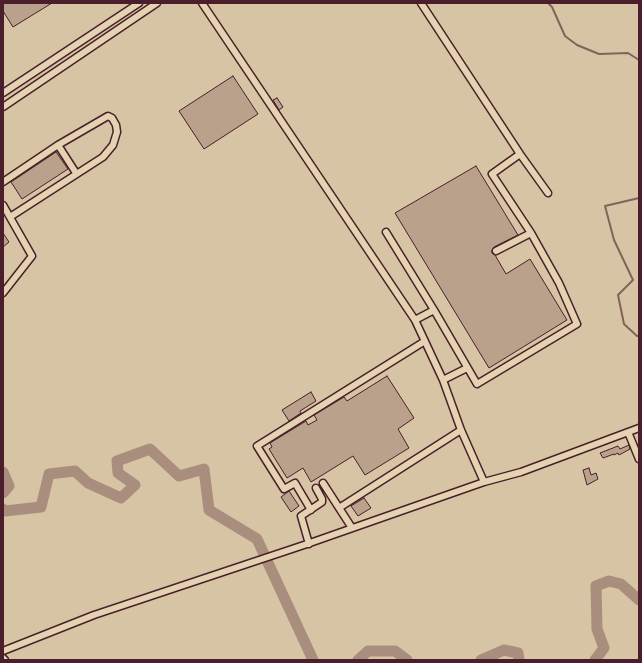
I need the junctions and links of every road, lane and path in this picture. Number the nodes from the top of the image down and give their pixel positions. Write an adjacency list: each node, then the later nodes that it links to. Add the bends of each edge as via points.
1 (139, 3): 5 (street)
2 (157, 3): 6 (street)
3 (202, 3): 19 (street)
4 (421, 3): 8 (street)
5 (3, 93)
6 (3, 107)
7 (58, 145): 9 (street); 9 (street, via 108,116 112,118 117,132 113,145 103,157); 10 (street)
8 (520, 154): 11 (street); 15 (street, via 492,174)
9 (76, 173): 13 (street)
10 (3, 182)
11 (548, 194)
12 (3, 205): 13 (street)
13 (10, 217): 17 (street, via 32,256)
14 (386, 232): 18 (street)
15 (531, 233): 16 (street); 21 (street, via 559,283 577,324 477,384)
16 (496, 251)
17 (3, 293)
18 (434, 310): 19 (street); 21 (street)
19 (415, 320): 20 (street)
20 (425, 341): 22 (street); 32 (street, via 257,446 284,489 295,483)
21 (467, 368): 22 (street)
22 (443, 380): 24 (street)
23 (639, 428): 25 (street)
24 (461, 430): 28 (street); 31 (street)
25 (628, 432): 26 (street); 28 (street, via 521,472)
26 (637, 450): 27 (street)
27 (639, 459)
28 (484, 482): 33 (street)
29 (324, 483): 31 (street)
30 (316, 488): 32 (street, via 323,501)
31 (339, 508): 33 (street)
32 (311, 510): 34 (street, via 302,516)
33 (352, 528): 34 (street)
34 (309, 544): 35 (street, via 94,615)
35 (3, 651)

